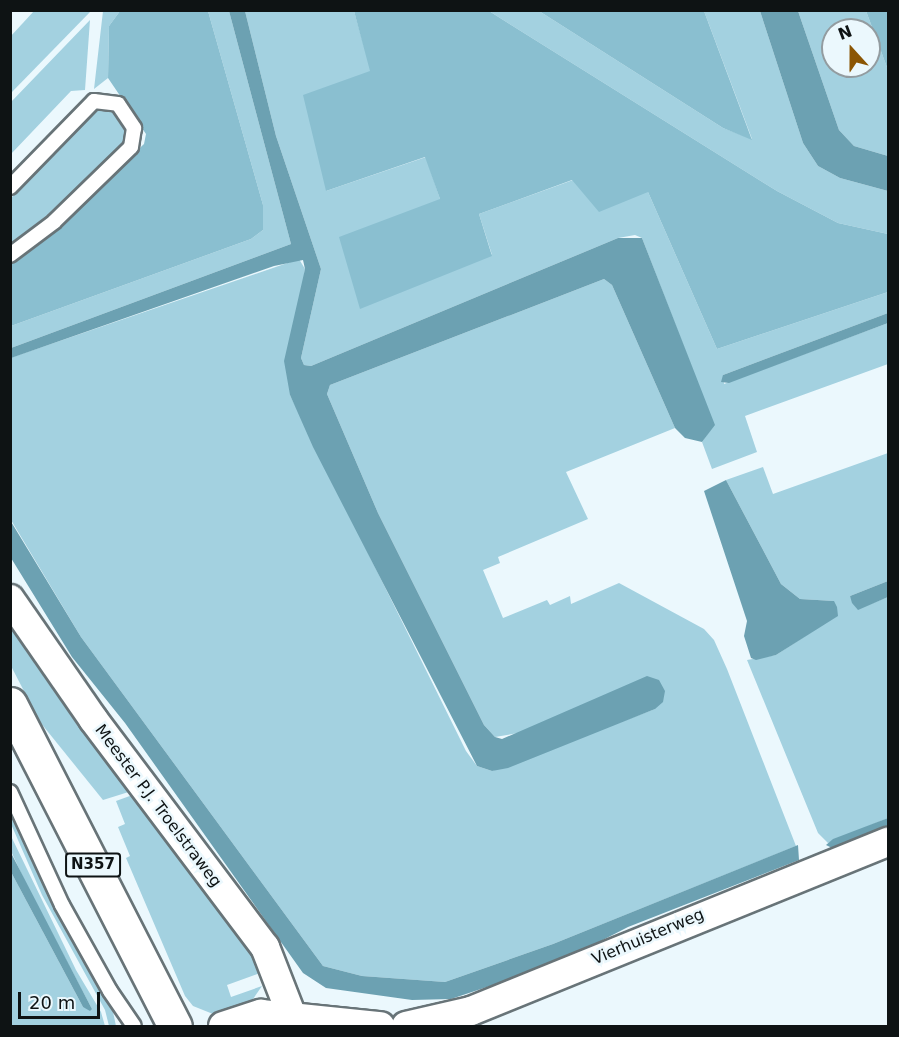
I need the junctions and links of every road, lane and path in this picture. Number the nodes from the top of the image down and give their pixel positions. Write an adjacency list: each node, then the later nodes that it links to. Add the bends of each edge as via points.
1 (10, 187): 2 (lane, via 94,101 118,104 134,128 131,147 54,222)
2 (10, 255)
3 (10, 599): 7 (street, Meester P.J. Troelstraweg, via 93,719 265,947)
4 (10, 704): 9 (main road, N357)
5 (10, 792): 8 (lane, via 62,904)
6 (888, 842): 12 (street, Vierhuisterweg, via 471,1011)
7 (288, 1023): 10 (street, via 261,1014); 11 (street)
8 (134, 1026)
9 (175, 1026)
10 (223, 1026)
11 (380, 1026)
12 (406, 1026)

